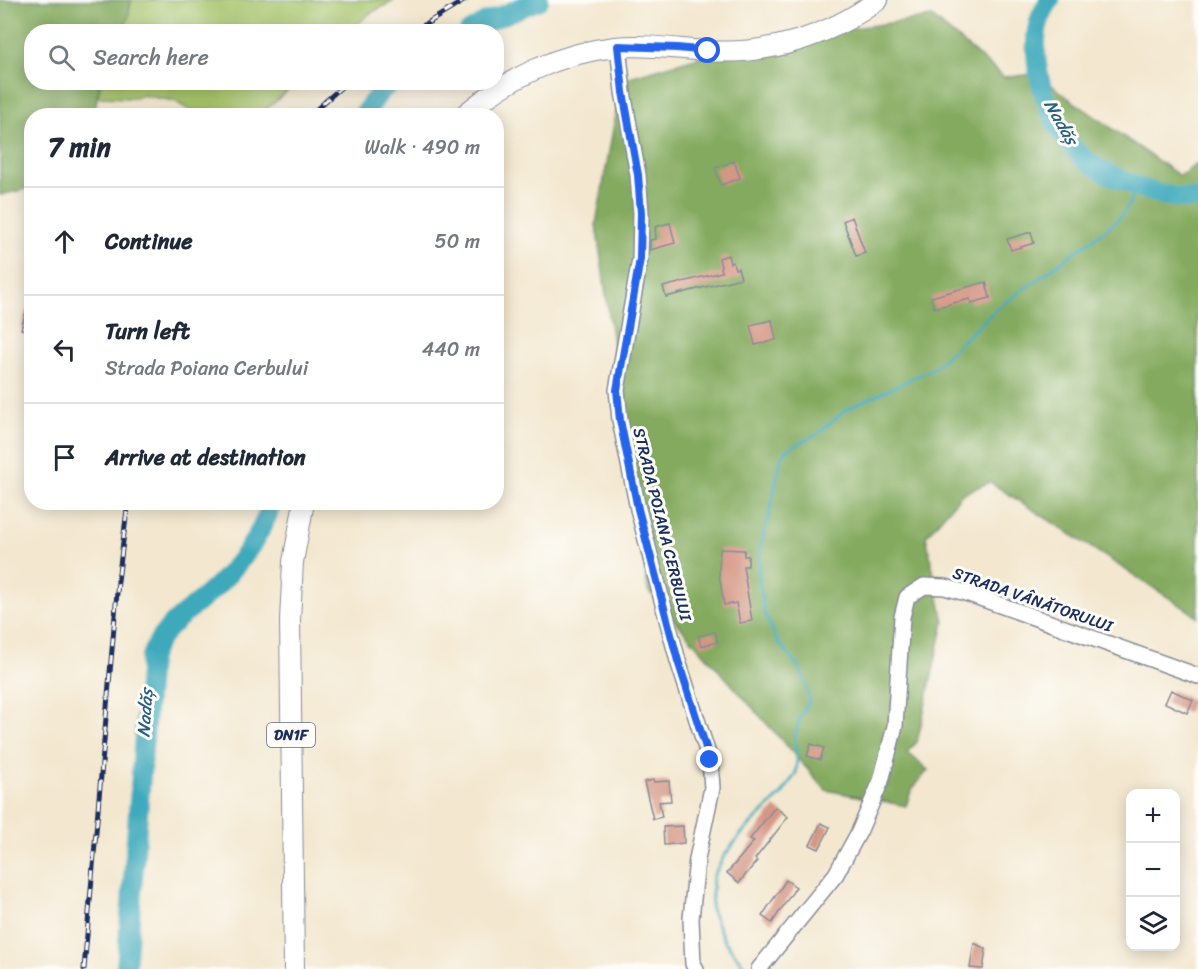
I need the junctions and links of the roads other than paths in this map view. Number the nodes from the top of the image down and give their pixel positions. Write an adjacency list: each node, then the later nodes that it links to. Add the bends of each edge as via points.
1 (878, 0): 2 (main road, via 828,30 789,44 708,51)
2 (618, 46): 3 (main road, via 578,54); 9 (street, STRADA POIANA CERBULUI, via 641,213 640,259 617,390 620,420 640,520 710,760 712,788 697,859 691,919)
3 (504, 86)
4 (498, 90): 5 (main road)
5 (474, 108)
6 (303, 510): 8 (main road, DN1F, via 293,562 290,620)
7 (1198, 676): 10 (street, STRADA VÂNĂTORULUI, via 945,587 924,586 907,597 902,617 895,726 881,781 836,874)
8 (294, 969)
9 (696, 969)
10 (759, 969)

